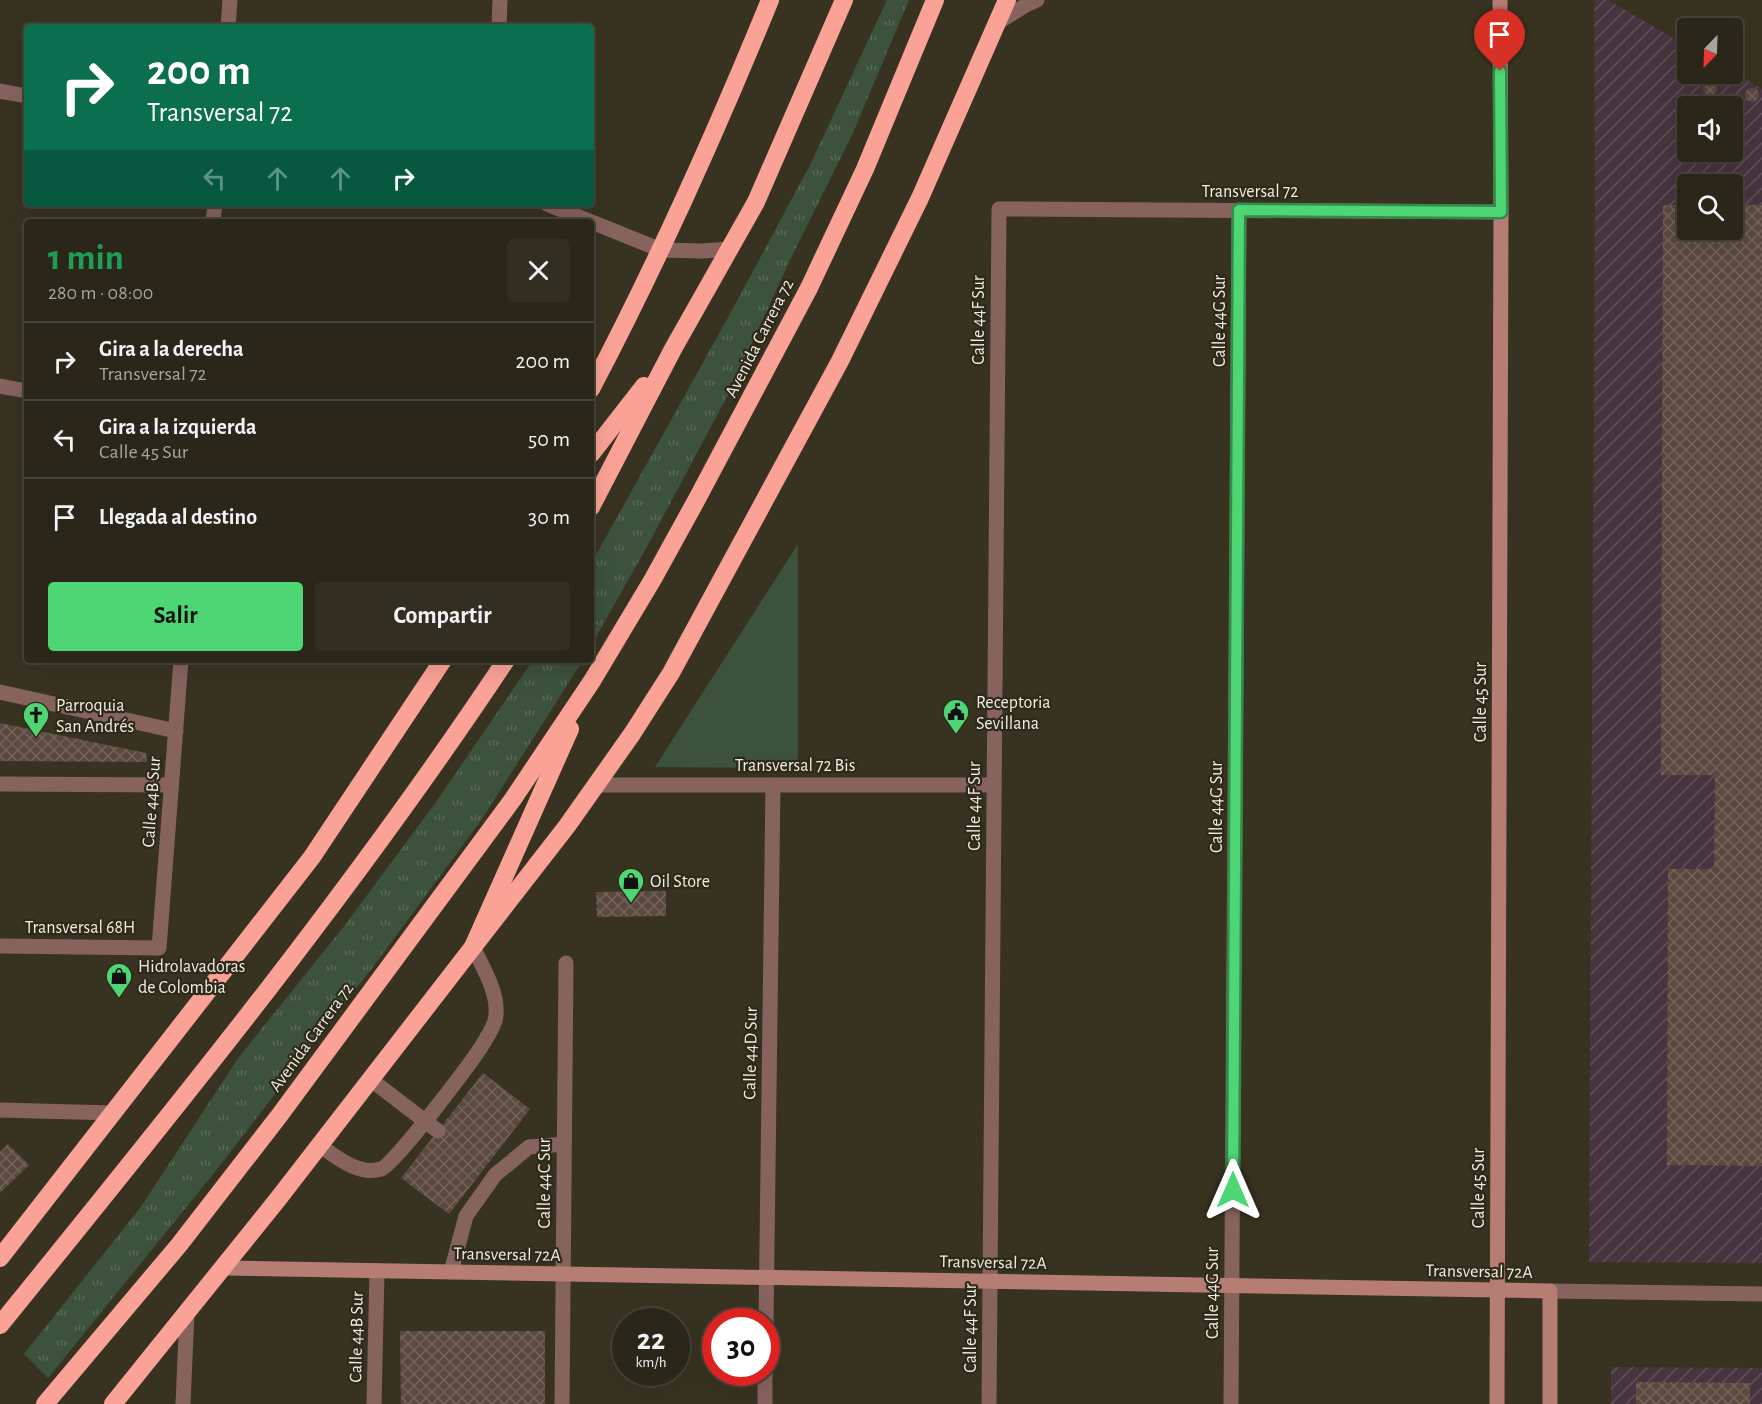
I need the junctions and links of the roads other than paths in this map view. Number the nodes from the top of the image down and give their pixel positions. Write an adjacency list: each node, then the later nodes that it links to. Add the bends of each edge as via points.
1 (230, 0): 10 (street)
2 (501, 0): 11 (street)
3 (770, 0): 21 (highway)
4 (844, 0): 20 (highway, via 756,202)
5 (935, 0): 31 (highway, Avenida Carrera 72, via 865,169 808,288 698,499)
6 (1007, 0): 9 (highway)
7 (1037, 0): 9 (street)
8 (1500, 0): 17 (street, Calle 45 Sur)
9 (997, 23): 36 (highway, via 920,198 840,361 671,673)
10 (228, 24)
11 (499, 24)
12 (0, 91): 13 (street)
13 (24, 95)
14 (554, 207): 18 (street)
15 (999, 209): 16 (street, Transversal 72); 38 (street, Calle 44F Sur)
16 (1239, 210): 17 (street, Transversal 72); 57 (street, Calle 44G Sur)
17 (1501, 212): 58 (street, Calle 45 Sur)
18 (584, 219)
19 (594, 223): 21 (street)
20 (730, 249): 21 (street); 22 (highway)
21 (661, 250): 23 (highway)
22 (673, 349): 26 (highway); 27 (highway)
23 (594, 382)
24 (0, 386): 25 (street)
25 (24, 390)
26 (594, 450)
27 (594, 501)
28 (181, 663): 33 (street, Calle 44B Sur)
29 (440, 663): 45 (highway, via 312,857)
30 (504, 663): 63 (highway, via 408,802 275,980)
31 (592, 681): 40 (highway, Avenida Carrera 72); 65 (highway, Avenida Carrera 72, via 513,799 279,1116 179,1245)
32 (0, 692): 33 (street)
33 (176, 731): 35 (street, Calle 44B Sur)
34 (0, 784): 35 (street)
35 (171, 785): 41 (street, Calle 44B Sur)
36 (596, 785): 37 (street, Transversal 72 Bis); 40 (highway)
37 (773, 785): 38 (street, Transversal 72 Bis); 55 (street, Calle 44D Sur)
38 (994, 785): 56 (street, Calle 44F Sur)
39 (0, 946): 41 (street, Transversal 68H)
40 (473, 947): 43 (highway, Avenida Carrera 72); 46 (street, via 495,1000 495,1019 487,1038)
41 (159, 948)
42 (566, 963): 48 (street, Calle 44C Sur)
43 (370, 1079): 46 (street); 49 (highway, Avenida Carrera 72)
44 (0, 1110): 45 (street)
45 (114, 1113): 50 (highway)
46 (425, 1121): 47 (street); 49 (street, via 382,1169 349,1165)
47 (438, 1131)
48 (564, 1144): 53 (street, via 528,1147 490,1171 466,1216); 54 (street, Calle 44C Sur)
49 (319, 1145): 51 (highway, Avenida Carrera 72)
50 (0, 1258)
51 (223, 1268): 52 (street, Transversal 72A); 62 (highway, Avenida Carrera 72)
52 (377, 1271): 53 (street, Transversal 72A); 68 (street, Calle 44B Sur)
53 (451, 1272): 54 (street, Transversal 72A)
54 (563, 1274): 55 (street, Transversal 72A); 69 (street, Calle 44C Sur)
55 (767, 1278): 56 (street, Transversal 72A); 61 (street, Calle 44D Sur)
56 (990, 1281): 57 (street, Transversal 72A); 71 (street, Calle 44F Sur)
57 (1232, 1286): 58 (street, Transversal 72A); 72 (street, Calle 44G Sur)
58 (1497, 1291): 59 (street, Transversal 72A); 73 (street, Calle 45 Sur)
59 (1550, 1292): 60 (street, Transversal 72A); 74 (street)
60 (1762, 1294)
61 (766, 1308)
62 (187, 1312): 66 (highway, Avenida Carrera 72); 67 (street)
63 (0, 1325)
64 (765, 1386): 70 (street)
65 (45, 1404)
66 (113, 1404)
67 (183, 1404)
68 (374, 1404)
69 (562, 1404)
70 (765, 1404)
71 (989, 1404)
72 (1231, 1404)
73 (1497, 1404)
74 (1550, 1404)

